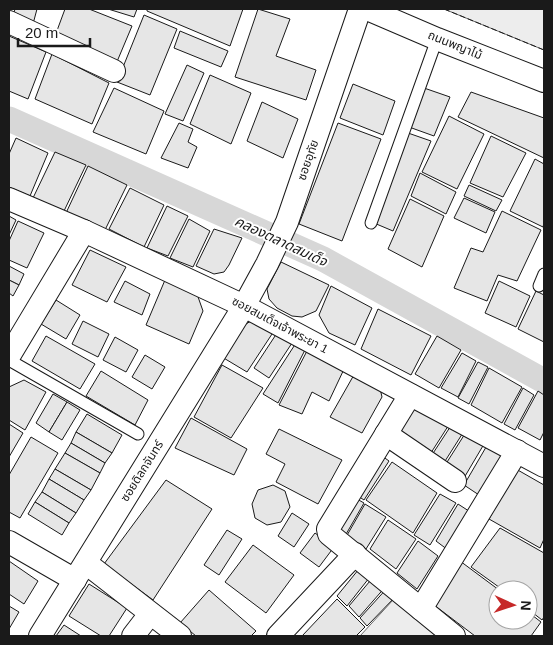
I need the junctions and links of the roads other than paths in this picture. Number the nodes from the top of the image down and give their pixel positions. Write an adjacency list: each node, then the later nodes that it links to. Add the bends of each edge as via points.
1 (360, 9): 12 (street, ซอยอุทัย, via 286,222)
2 (367, 9): 4 (street, ถนนพญาไม้)
3 (9, 22): 5 (street)
4 (438, 39): 6 (street, ถนนพญาไม้); 8 (lane)
5 (114, 71)
6 (544, 81)
7 (9, 199): 9 (street, ซอยสมเด็จเจ้าพระยา 1)
8 (371, 223)
9 (84, 232): 12 (street, ซอยสมเด็จเจ้าพระยา 1); 13 (street)
10 (544, 274): 11 (lane)
11 (539, 286)
12 (244, 306): 15 (street, ซอยสมเด็จเจ้าพระยา 1); 23 (street, ซอยดิลกจันทร์)
13 (9, 356)
14 (9, 360): 16 (lane)
15 (410, 395): 17 (street); 18 (street, ซอยสมเด็จเจ้าพระยา 1)
16 (138, 434)
17 (386, 434): 20 (street); 22 (street, via 328,528 329,534)
18 (517, 451): 19 (street, ซอยสมเด็จเจ้าพระยา 1); 24 (street)
19 (544, 466)
20 (455, 481)
21 (9, 542): 23 (street)
22 (355, 554): 24 (street); 29 (street)
23 (80, 572): 25 (street); 26 (street, ซอยดิลกจันทร์)
24 (421, 609): 30 (street)
25 (150, 614): 27 (street); 28 (street)
26 (40, 636)
27 (133, 636)
28 (180, 636)
29 (278, 636)
30 (454, 636)

